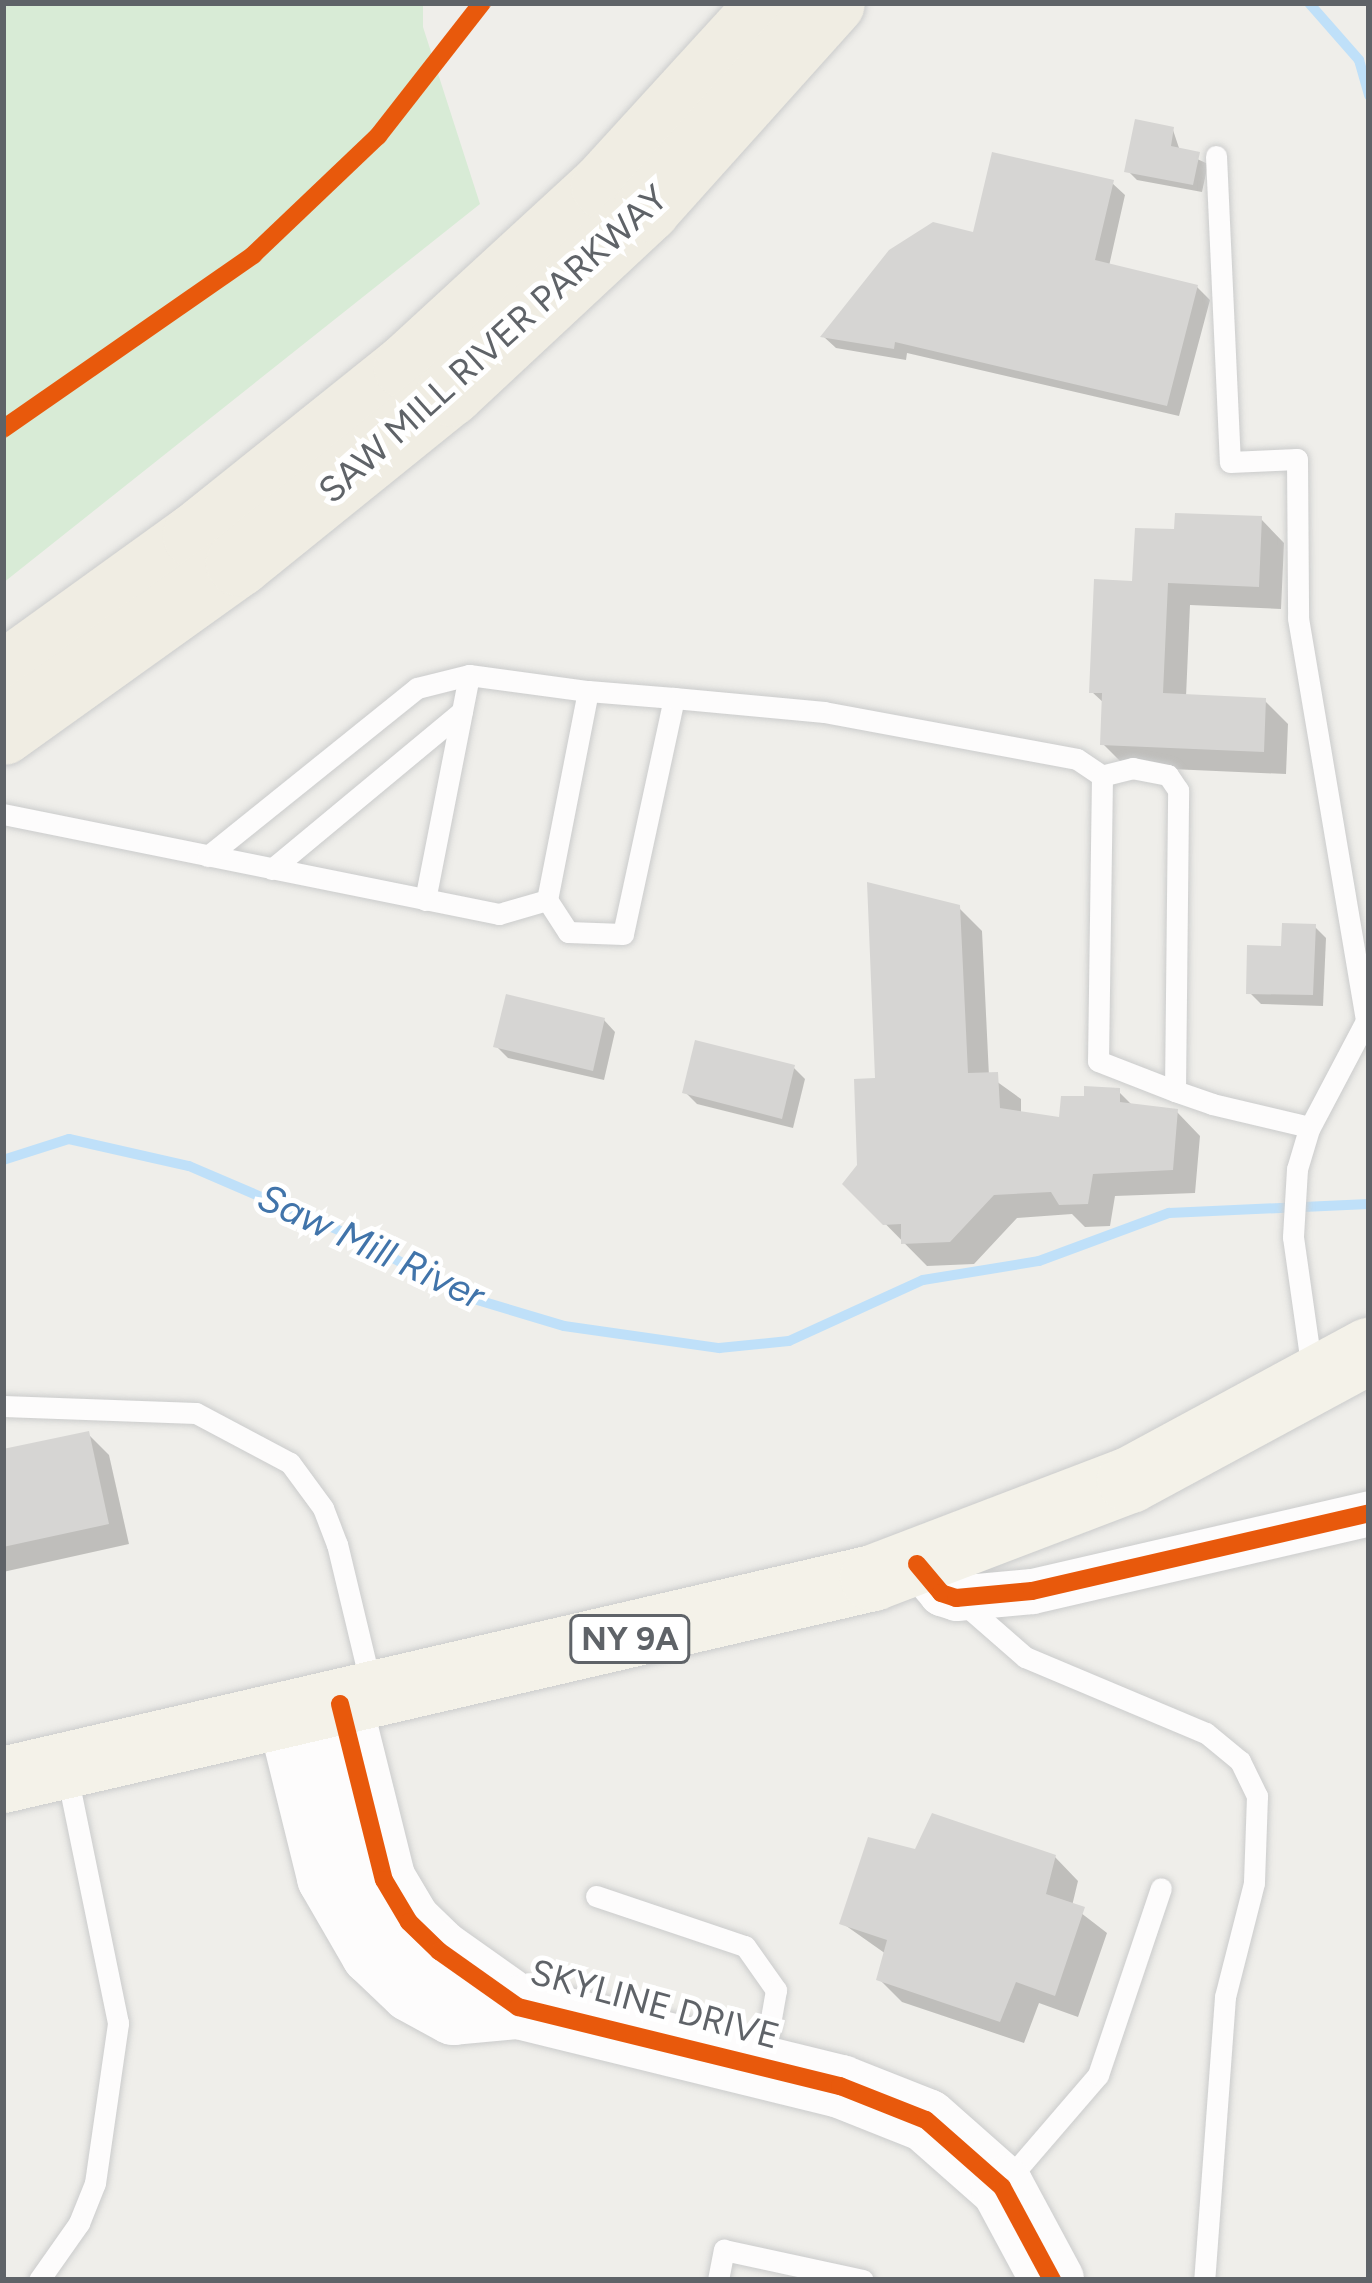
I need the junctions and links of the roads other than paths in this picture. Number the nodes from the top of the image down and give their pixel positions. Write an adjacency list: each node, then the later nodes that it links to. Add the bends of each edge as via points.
1 (771, 3): 4 (highway, SAW MILL RIVER PARKWAY, via 604,186 424,352 196,536)
2 (832, 3): 9 (highway, SAW MILL RIVER PARKWAY, via 647,209 450,393 239,563)
3 (1216, 157): 17 (lane, via 1230,462 1298,459 1298,617 1366,1021)
4 (3, 675)
5 (469, 675): 6 (lane); 8 (lane); 12 (lane, via 418,688)
6 (588, 691): 7 (lane); 15 (lane)
7 (674, 698): 10 (lane, via 824,712 1077,759); 15 (lane, via 622,934 568,932)
8 (462, 711): 13 (lane); 14 (lane)
9 (3, 732)
10 (1102, 776): 16 (lane, via 1098,1061); 16 (lane, via 1133,768 1168,775 1178,790)
11 (3, 814): 12 (lane)
12 (208, 856): 13 (lane)
13 (272, 869): 14 (lane)
14 (425, 900): 15 (lane, via 499,914)
15 (547, 900)
16 (1175, 1091): 17 (lane)
17 (1310, 1127): 19 (lane, via 1293,1237)
18 (1369, 1352): 19 (main road, NY 9A)
19 (1314, 1385): 22 (main road, NY 9A)
20 (3, 1406): 23 (lane, via 196,1413 290,1463 337,1544)
21 (1369, 1513): 22 (street, via 1192,1559)
22 (937, 1581): 23 (main road, NY 9A); 34 (lane, via 1025,1657 1206,1732 1240,1761 1257,1796 1253,1883 1225,1997)
23 (334, 1705): 24 (main road, NY 9A); 28 (street, SKYLINE DRIVE, via 395,1901 440,1951 518,2008)
24 (65, 1765): 25 (main road, NY 9A); 30 (lane, via 118,2024 95,2182 79,2223)
25 (3, 1780)
26 (1161, 1888): 29 (lane, via 1098,2075)
27 (596, 1896): 28 (lane, via 745,1946 776,1990)
28 (763, 2067): 29 (street, SKYLINE DRIVE, via 926,2120)
29 (1002, 2187): 33 (street, SKYLINE DRIVE)
30 (39, 2280)
31 (718, 2280): 32 (lane, via 724,2250)
32 (863, 2280)
33 (1052, 2280)
34 (1204, 2280)

